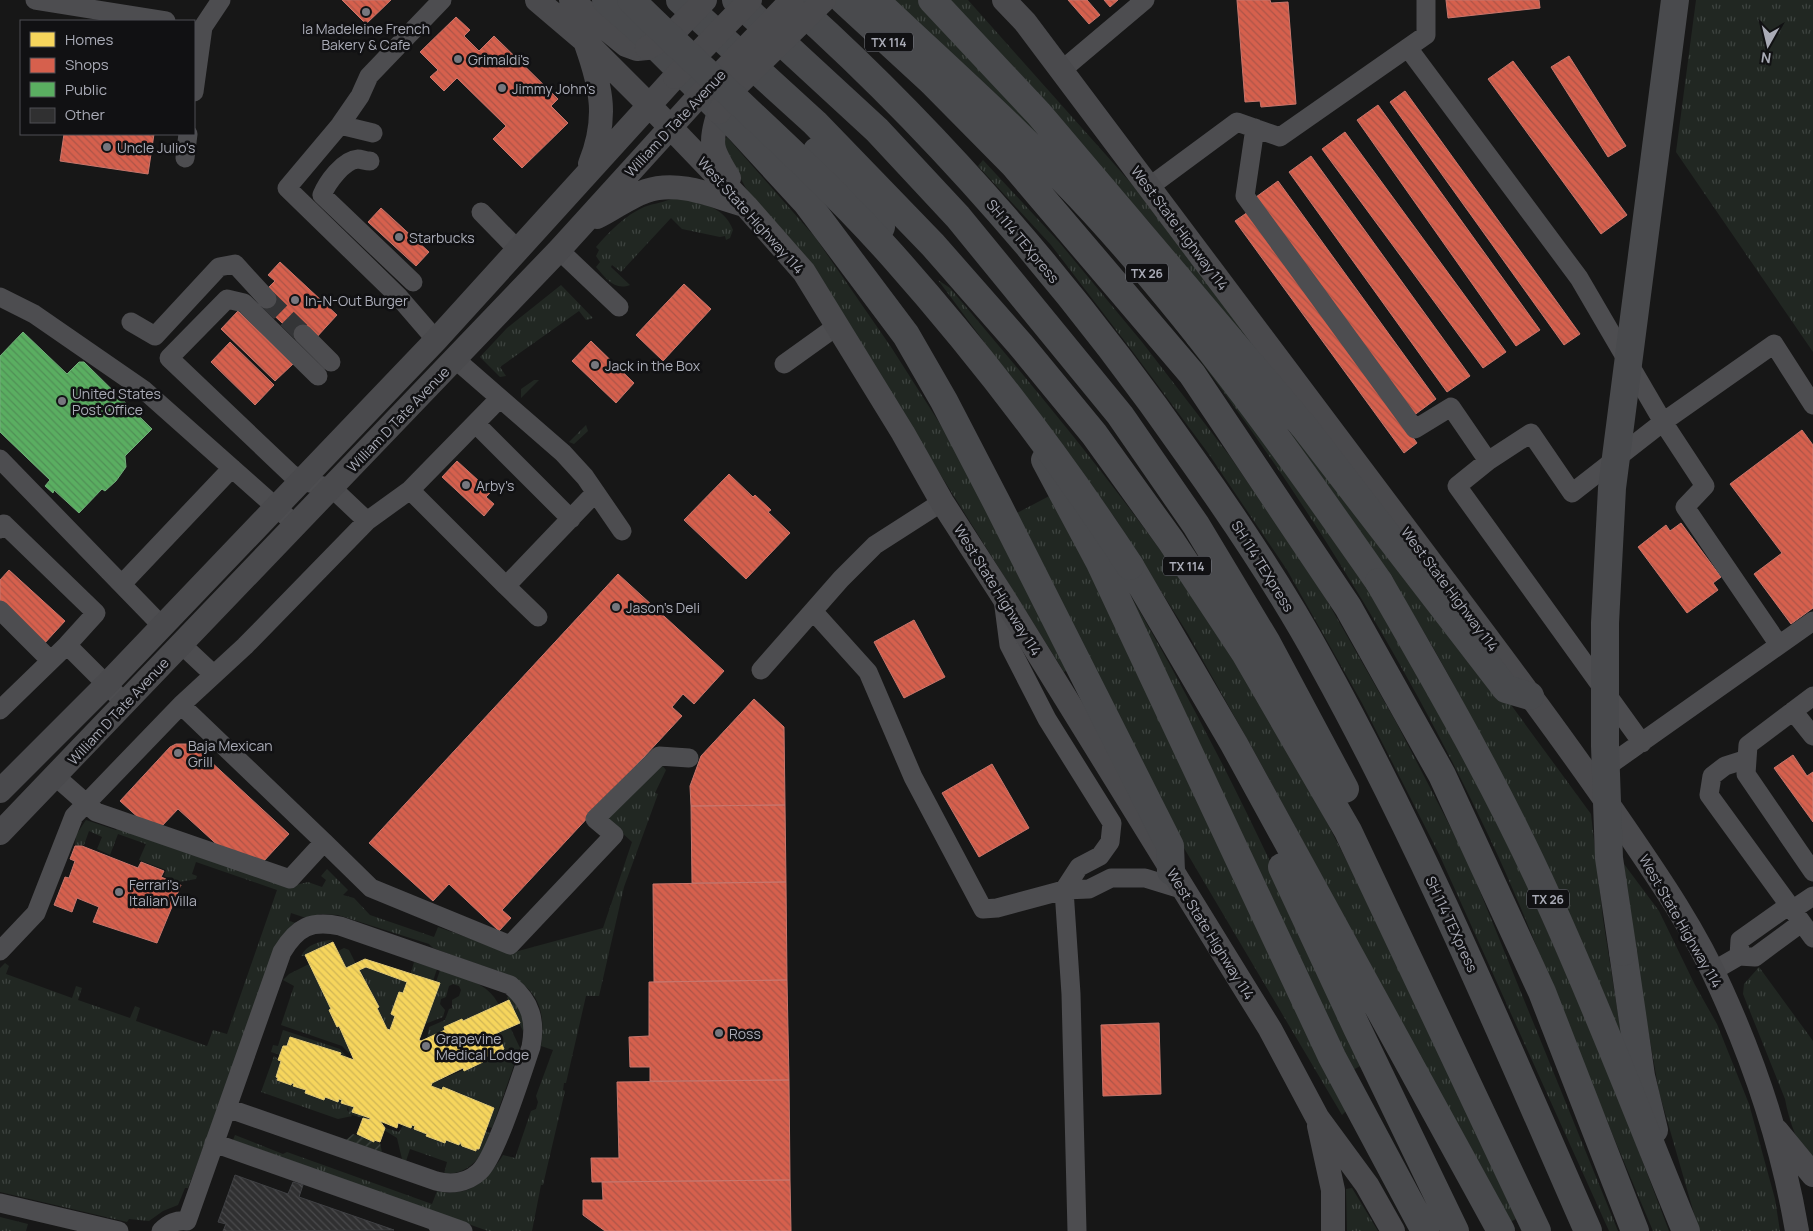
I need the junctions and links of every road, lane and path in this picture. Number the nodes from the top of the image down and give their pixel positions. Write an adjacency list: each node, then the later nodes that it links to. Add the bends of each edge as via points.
1 (34, 0): 21 (lane)
2 (221, 0): 24 (lane)
3 (442, 0): 31 (lane, via 369,76)
4 (537, 0): 26 (main road, West State Highway 114)
5 (571, 0): 9 (main road, bridge, via 626,45 637,49 646,48 673,33)
6 (606, 0): 109 (highway, via 740,130 807,203 906,335 998,505 1170,846)
7 (631, 0): 101 (highway, bridge, via 808,168 892,254 1010,395 1089,504 1156,607)
8 (680, 0): 25 (highway, TX 114)
9 (705, 0)
10 (736, 0): 121 (highway, via 877,130 958,217 1120,415 1196,525 1267,643 1372,842 1520,1149)
11 (750, 0): 30 (main road, William D Tate Avenue, bridge)
12 (791, 0): 32 (main road, William D Tate Avenue, bridge); 135 (highway, SH 114 TEXpress, via 906,110 983,193 1085,314 1150,398 1227,508 1324,666 1398,809 1467,955)
13 (824, 0): 40 (main road, bridge, via 734,88 719,112 711,137 715,156)
14 (843, 0): 136 (highway, TX 114, via 932,80 1014,165 1192,374 1348,607 1442,775 1542,992)
15 (875, 0): 138 (highway, TX 26, bridge, via 1027,142 1102,221 1235,380 1379,582 1492,781 1548,898 1598,1012)
16 (932, 0): 90 (highway, via 1039,114 1304,428 1506,689)
17 (1004, 0): 28 (main road, West State Highway 114)
18 (1145, 0): 28 (lane)
19 (1426, 0): 27 (lane, via 1426,35)
20 (1675, 0): 137 (highway, bridge, via 1612,488 1605,613 1605,746 1609,858 1641,1076)
21 (77, 3): 22 (lane)
22 (122, 7): 23 (lane)
23 (163, 20)
24 (198, 26): 29 (lane)
25 (716, 32): 121 (highway, TX 114, via 815,123 933,245 1094,434 1171,541 1245,653 1348,831); 131 (highway, via 751,82 838,174 945,308 1028,432 1100,562 1340,1074)
26 (584, 40): 30 (main road, West State Highway 114); 38 (main road, via 596,72 602,119 599,142)
27 (1408, 48): 33 (lane, via 1280,136); 59 (lane, via 1579,278)
28 (1062, 70): 39 (main road, West State Highway 114)
29 (195, 76)
30 (649, 105): 32 (main road, West State Highway 114); 38 (main road, William D Tate Avenue)
31 (340, 125): 34 (lane); 52 (lane, via 287,188 398,296)
32 (670, 128): 40 (main road, West State Highway 114); 42 (main road, William D Tate Avenue)
33 (1255, 128): 39 (lane, via 1237,122); 62 (lane, via 1246,196 1416,429 1451,407)
34 (373, 133)
35 (188, 135): 36 (lane)
36 (184, 158)
37 (370, 161): 45 (lane, via 357,159 347,163 327,185 322,196)
38 (586, 176): 43 (main road, William D Tate Avenue)
39 (1150, 187): 90 (main road, West State Highway 114)
40 (746, 206): 42 (main road, via 685,188 665,187 646,191); 50 (main road, West State Highway 114, via 804,272)
41 (481, 212): 43 (lane)
42 (583, 224): 44 (main road, William D Tate Avenue)
43 (518, 250): 52 (main road, William D Tate Avenue)
44 (559, 250): 48 (lane); 53 (main road, William D Tate Avenue)
45 (413, 282)
46 (0, 297): 63 (lane, via 34,314 144,390)
47 (267, 299): 49 (lane, via 235,264 230,264 219,267 155,336)
48 (619, 307)
49 (131, 322)
50 (837, 326): 55 (lane); 68 (main road, West State Highway 114)
51 (303, 334): 54 (lane)
52 (436, 340): 53 (main road); 64 (main road, William D Tate Avenue)
53 (455, 359): 57 (lane); 65 (main road, William D Tate Avenue)
54 (331, 362)
55 (784, 364)
56 (318, 376): 64 (lane, via 244,303 227,299 169,358)
57 (500, 398): 60 (lane); 67 (lane, via 563,453)
58 (1813, 405): 59 (lane, via 1774,344)
59 (1663, 422): 62 (lane, via 1572,493 1531,433); 84 (lane, via 1705,486 1685,507)
60 (476, 424): 66 (lane); 70 (lane)
61 (0, 459): 75 (lane)
62 (1488, 461): 97 (lane, via 1457,486)
63 (232, 468): 69 (lane); 75 (lane)
64 (301, 481): 65 (lane); 69 (main road, William D Tate Avenue)
65 (332, 488): 71 (lane); 72 (main road, William D Tate Avenue)
66 (410, 490): 71 (lane); 76 (lane)
67 (595, 493): 70 (lane); 74 (lane)
68 (942, 502): 77 (main road, West State Highway 114); 79 (lane, via 875,545)
69 (276, 506): 72 (lane); 82 (main road, William D Tate Avenue)
70 (571, 519): 76 (lane)
71 (367, 521): 88 (lane, via 245,646)
72 (296, 525): 83 (main road, William D Tate Avenue)
73 (0, 529): 85 (lane, via 4,524 96,613)
74 (622, 531)
75 (122, 584): 82 (lane)
76 (506, 586): 80 (lane)
77 (1002, 595): 109 (main road, West State Highway 114); 110 (lane, via 1009,645 1047,719 1112,823 1110,842 1100,856 1080,867)
78 (0, 610): 86 (lane)
79 (813, 611): 87 (lane); 110 (lane, via 868,672 913,777 983,909)
80 (538, 617)
81 (1813, 621): 84 (lane)
82 (162, 626): 83 (main road); 89 (main road, William D Tate Avenue)
83 (181, 644): 88 (lane); 93 (main road, William D Tate Avenue)
84 (1780, 645): 97 (lane)
85 (67, 646): 86 (lane); 89 (lane)
86 (50, 660): 92 (lane)
87 (761, 670)
88 (213, 674): 94 (lane)
89 (106, 685): 93 (lane); 98 (main road, William D Tate Avenue)
90 (1530, 696): 103 (main road, West State Highway 114)
91 (1813, 696): 95 (lane)
92 (3, 701)
93 (126, 704): 102 (main road, William D Tate Avenue)
94 (181, 706): 105 (lane); 107 (lane)
95 (1793, 711): 96 (lane); 100 (lane, via 1748,745)
96 (1813, 736)
97 (1642, 743): 103 (lane)
98 (35, 757): 102 (main road); 104 (main road, William D Tate Avenue)
99 (689, 758): 107 (lane, via 659,756 595,819 614,835 510,945 371,888)
100 (1747, 760): 108 (lane, via 1746,774); 112 (lane, via 1725,766 1712,776 1709,795)
101 (1249, 772): 132 (highway, via 1252,802); 133 (highway)
102 (56, 776): 105 (lane); 106 (main road, William D Tate Avenue)
103 (1591, 778): 115 (main road, West State Highway 114, via 1648,862)
104 (0, 791)
105 (85, 802): 107 (lane, via 96,812 290,879); 114 (lane, via 71,821 36,913)
106 (0, 833)
107 (324, 842)
108 (1813, 872)
109 (1178, 881): 110 (lane, via 1111,878 1090,889); 117 (main road, West State Highway 114, via 1270,1029)
110 (1064, 890): 128 (lane, via 1071,994)
111 (1813, 896): 112 (lane)
112 (1794, 913): 113 (lane); 115 (lane, via 1740,940 1739,956)
113 (1813, 938)
114 (0, 951)
115 (1712, 971): 118 (main road, West State Highway 114, via 1750,1060)
116 (227, 1108): 116 (lane, via 282,952 290,939 311,924 324,922 340,926 510,985 528,1005 533,1018 531,1047 489,1161 472,1178 457,1183 436,1181); 119 (lane)
117 (1317, 1117): 129 (main road, via 1333,1190); 130 (main road, West State Highway 114, via 1366,1185)
118 (1772, 1123): 120 (main road); 139 (main road, West State Highway 114)
119 (214, 1143): 123 (lane); 124 (lane)
120 (1813, 1175)
121 (1520, 1196): 134 (highway, TX 114)
122 (0, 1203): 125 (lane)
123 (194, 1226): 126 (lane, via 178,1220)
124 (438, 1226): 127 (lane)
125 (119, 1231)
126 (161, 1231)
127 (463, 1231)
128 (1077, 1231)
129 (1333, 1231)
130 (1393, 1231)
131 (1424, 1231)
132 (1455, 1231)
133 (1501, 1231)
134 (1537, 1231)
135 (1588, 1231)
136 (1635, 1231)
137 (1681, 1231)
138 (1686, 1231)
139 (1797, 1231)

